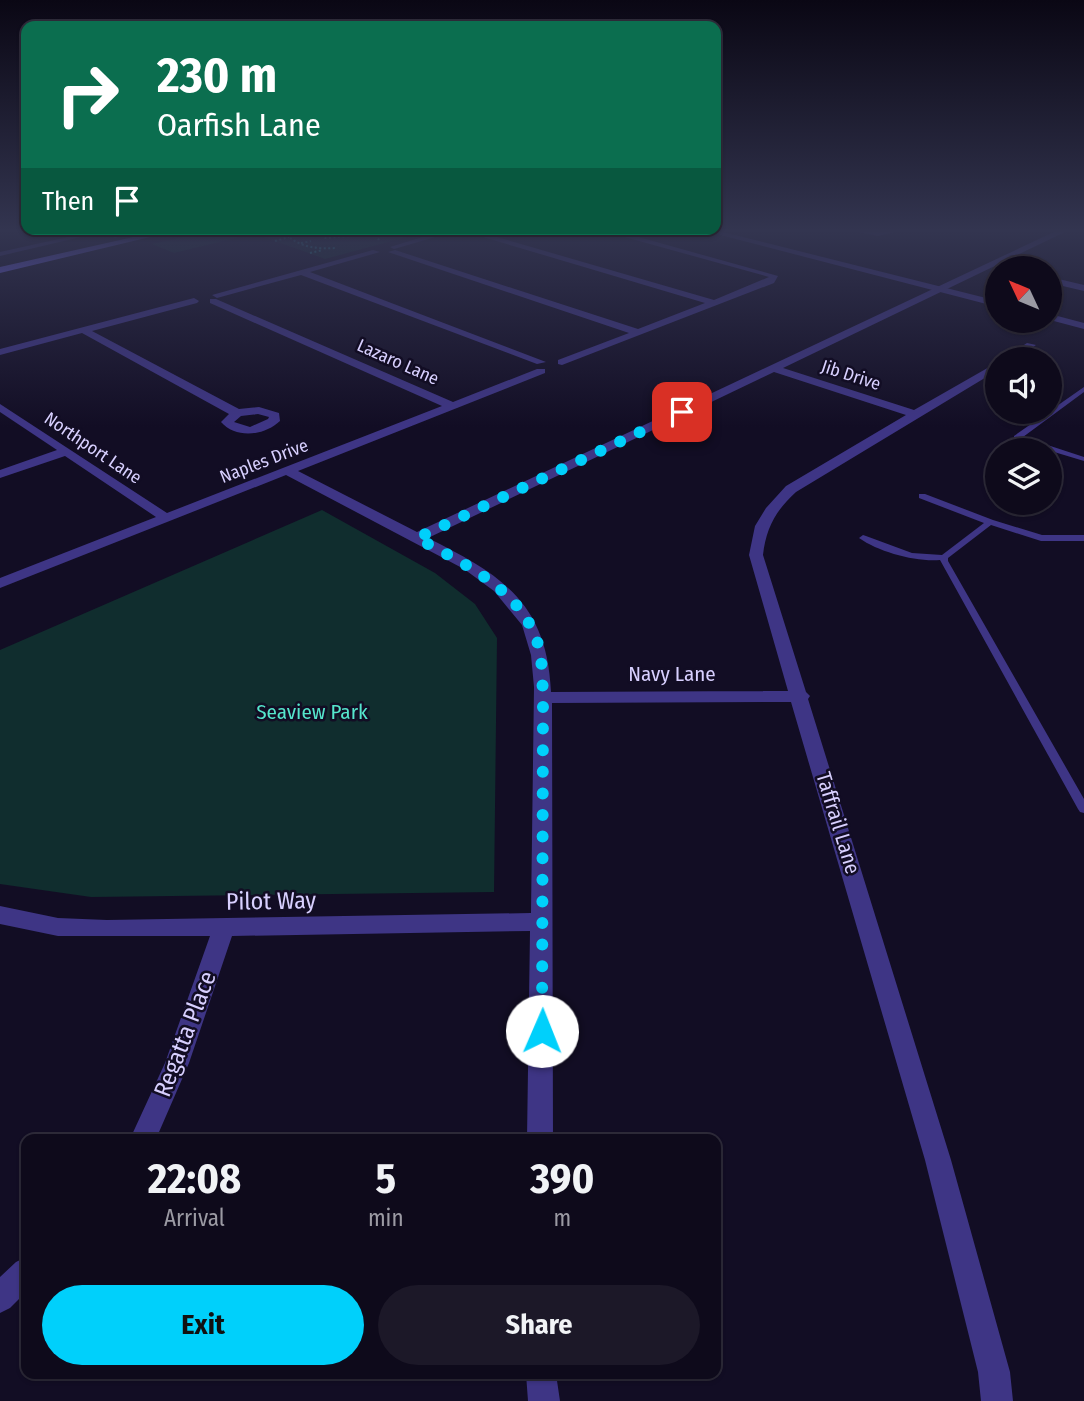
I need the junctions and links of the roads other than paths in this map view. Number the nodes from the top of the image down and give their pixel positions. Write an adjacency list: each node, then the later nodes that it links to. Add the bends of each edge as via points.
1 (197, 296): 15 (street, via 194,301)
2 (201, 296): 9 (street)
3 (220, 296): 9 (street)
4 (363, 296): 20 (street)
5 (531, 296): 16 (street)
6 (691, 296): 10 (street)
7 (731, 296): 10 (street)
8 (924, 296): 21 (street)
9 (215, 298): 26 (street, Lazaro Lane)
10 (714, 303): 16 (street)
11 (1062, 312): 12 (street)
12 (1084, 318)
13 (1062, 320): 14 (street)
14 (1084, 326)
15 (85, 331): 19 (street); 28 (street)
16 (637, 332): 20 (street, Naples Drive, via 562,362 566,368 560,371)
17 (1031, 345): 18 (street)
18 (1028, 347)
19 (0, 352)
20 (541, 366): 26 (street, Naples Drive)
21 (774, 369): 29 (street, Jib Drive); 37 (street)
22 (985, 373): 29 (street, Taffrail Lane)
23 (1084, 389): 24 (lane)
24 (1069, 399): 25 (lane); 31 (lane, via 1017,438)
25 (1084, 404)
26 (453, 406): 32 (street, Naples Drive)
27 (0, 407): 30 (street, Northport Lane)
28 (237, 413)
29 (916, 415): 42 (street, Taffrail Lane, via 791,489 763,519 757,555)
30 (66, 451): 33 (street); 35 (street, Northport Lane)
31 (1084, 459)
32 (288, 471): 35 (street, Naples Drive); 37 (street)
33 (0, 474)
34 (922, 496): 36 (lane)
35 (166, 517): 41 (street, Naples Drive)
36 (990, 522): 39 (lane, via 1041,538); 40 (lane)
37 (417, 538): 43 (street, via 492,582 524,615 536,638)
38 (863, 538): 40 (lane, via 906,556)
39 (1084, 538)
40 (944, 557): 44 (lane)
41 (0, 583)
42 (801, 696): 43 (street, Navy Lane); 54 (street, Taffrail Lane, via 938,1160 994,1372)
43 (543, 698): 46 (street)
44 (1084, 809)
45 (0, 915): 47 (street, Pilot Way, via 58,927)
46 (544, 922): 47 (street, Pilot Way); 49 (street)
47 (224, 928): 48 (street, Regatta Place, via 177,1063)
48 (145, 1134)
49 (540, 1134)
50 (21, 1277): 51 (street)
51 (0, 1298)
52 (542, 1379): 53 (street)
53 (544, 1401)
54 (997, 1401)

